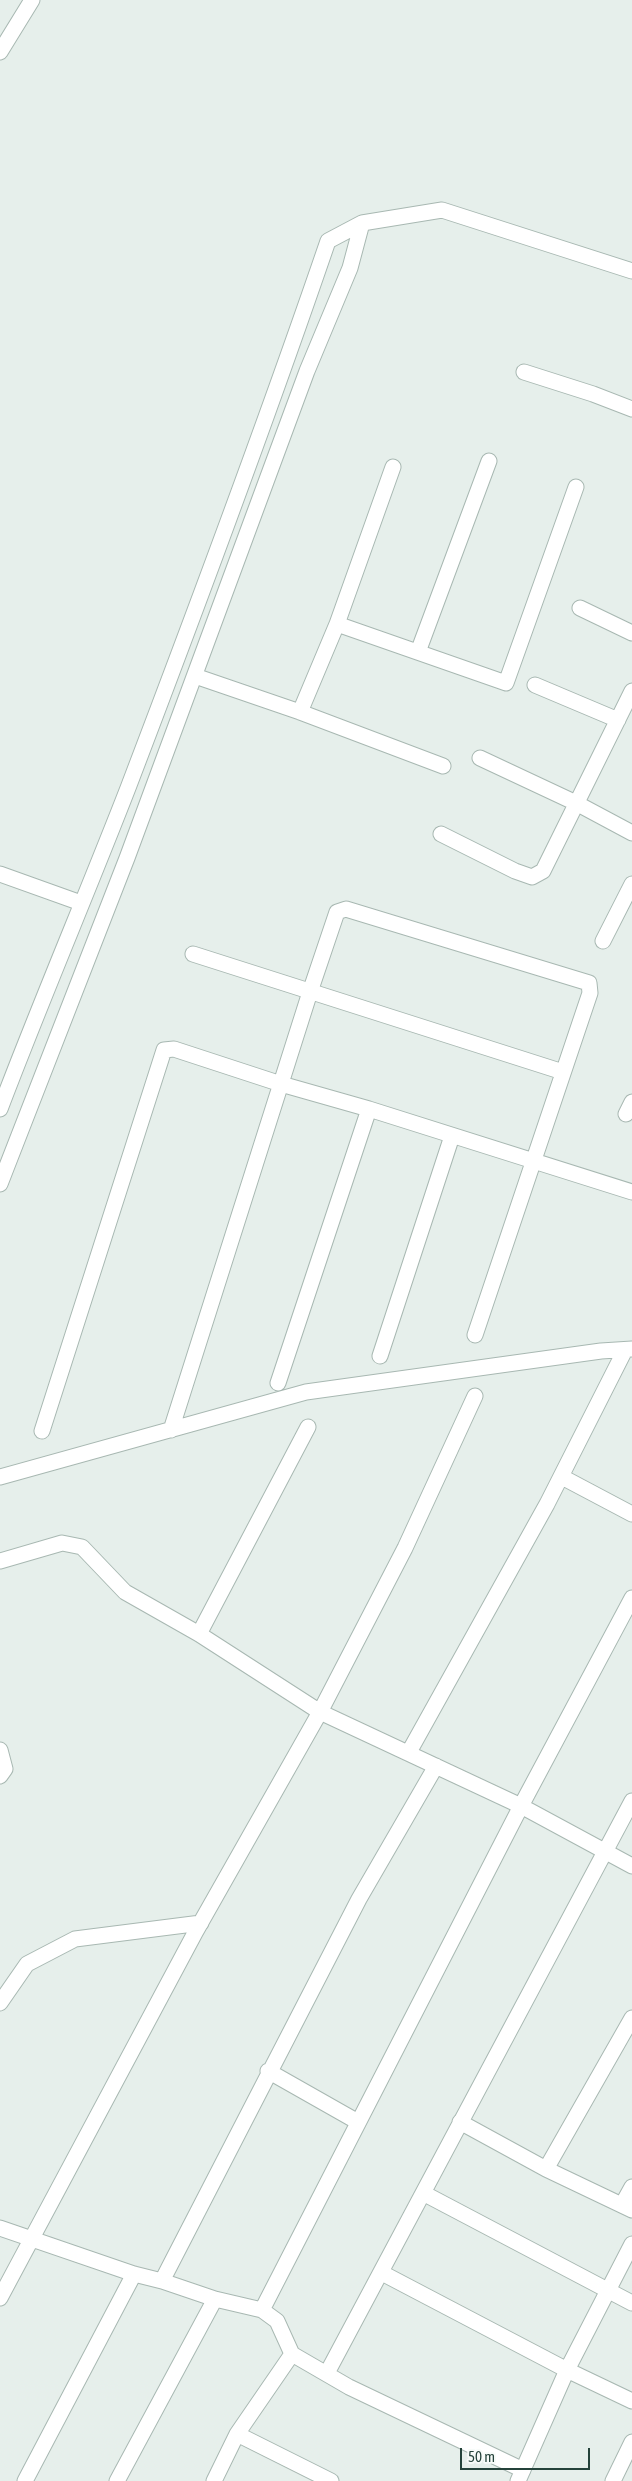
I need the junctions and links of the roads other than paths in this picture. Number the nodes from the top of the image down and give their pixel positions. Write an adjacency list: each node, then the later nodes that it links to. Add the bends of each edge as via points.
1 (32, 0): 2 (street)
2 (0, 52)
3 (362, 223): 4 (street, via 442,210); 14 (street, via 350,268 307,371); 26 (street, via 328,241 276,394 127,791)
4 (632, 271)
5 (524, 372): 6 (street)
6 (632, 409)
7 (489, 461): 13 (street)
8 (392, 467): 11 (street)
9 (576, 487): 13 (street, via 506,683)
10 (580, 608): 12 (street)
11 (337, 624): 13 (street); 17 (street)
12 (632, 633)
13 (418, 652)
14 (194, 676): 17 (street); 36 (street)
15 (534, 685): 18 (street)
16 (632, 691): 18 (street)
17 (300, 712): 20 (street)
18 (618, 720): 21 (street)
19 (480, 758): 21 (street)
20 (443, 766)
21 (576, 803): 22 (street); 23 (street, via 543,871 532,877 515,872)
22 (632, 833)
23 (441, 834)
24 (0, 874): 26 (street)
25 (632, 884): 27 (street)
26 (81, 904): 32 (street)
27 (603, 940)
28 (193, 954): 29 (street)
29 (310, 992): 30 (street); 30 (street, via 337,912 346,909 589,983 590,993); 31 (street)
30 (563, 1072): 35 (street)
31 (281, 1084): 33 (street); 44 (street); 45 (street, via 174,1049 164,1050)
32 (0, 1109)
33 (369, 1109): 34 (street); 41 (street)
34 (452, 1136): 35 (street); 40 (street)
35 (534, 1161): 37 (street); 38 (street)
36 (0, 1184)
37 (632, 1192)
38 (475, 1335)
39 (629, 1349): 44 (street, via 306,1392); 47 (street)
40 (380, 1356)
41 (278, 1383)
42 (475, 1396): 52 (street, via 405,1548)
43 (308, 1427): 51 (street)
44 (171, 1430): 46 (street)
45 (42, 1431)
46 (0, 1477)
47 (562, 1477): 48 (street); 54 (street)
48 (632, 1514)
49 (0, 1561): 51 (street, via 62,1543 82,1547 125,1592)
50 (632, 1598): 58 (street)
51 (199, 1634): 52 (street)
52 (320, 1712): 54 (street); 61 (street)
53 (0, 1750): 56 (street, via 5,1769)
54 (409, 1752): 55 (street)
55 (436, 1766): 58 (street); 64 (street, via 359,1899)
56 (0, 1776)
57 (632, 1801): 59 (street)
58 (521, 1806): 59 (street); 65 (street)
59 (605, 1852): 60 (street); 66 (street)
60 (632, 1866)
61 (201, 1923): 62 (street, via 75,1939 27,1964); 72 (street)
62 (0, 2003)
63 (632, 2018): 67 (street)
64 (268, 2072): 65 (street); 76 (street)
65 (358, 2122): 81 (street)
66 (460, 2122): 67 (street); 69 (street)
67 (546, 2169): 70 (street)
68 (632, 2187): 70 (street)
69 (423, 2193): 74 (street); 77 (street)
70 (627, 2207)
71 (0, 2228): 72 (street)
72 (31, 2240): 75 (street); 78 (street)
73 (632, 2244): 77 (street)
74 (382, 2273): 83 (street); 84 (street)
75 (134, 2274): 76 (street); 89 (street)
76 (162, 2281): 79 (street)
77 (607, 2290): 80 (street); 83 (street)
78 (0, 2298)
79 (215, 2299): 81 (street); 90 (street)
80 (632, 2303)
81 (262, 2310): 82 (street, via 277,2322)
82 (292, 2354): 84 (street); 86 (street)
83 (567, 2370): 85 (street); 88 (street)
84 (327, 2374): 88 (street)
85 (632, 2401)
86 (238, 2434): 91 (street); 92 (street)
87 (632, 2442): 93 (street)
88 (520, 2476)
89 (25, 2481)
90 (117, 2481)
91 (214, 2481)
92 (331, 2481)
93 (613, 2481)

